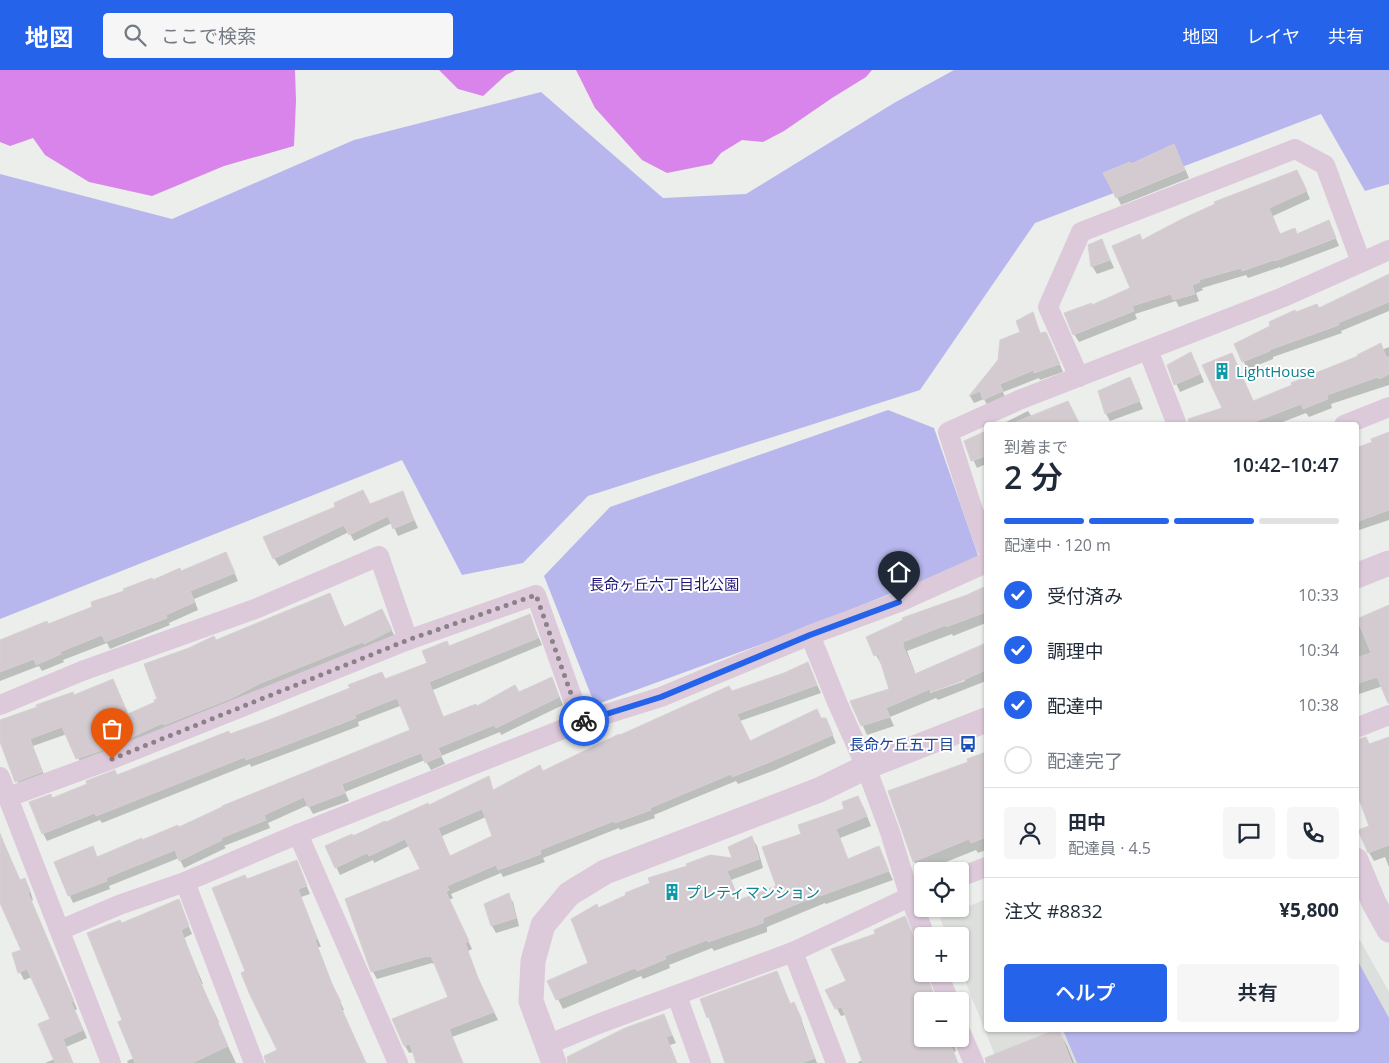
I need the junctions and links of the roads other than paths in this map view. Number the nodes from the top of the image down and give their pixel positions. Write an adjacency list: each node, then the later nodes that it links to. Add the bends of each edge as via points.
1 (1389, 250): 2 (street)
2 (1361, 262): 3 (street, via 1281,298); 4 (street, via 1325,165 1295,149 1081,232 1048,307)
3 (1148, 350): 4 (street); 6 (street)
4 (1079, 377): 8 (street, via 948,432)
5 (1389, 407): 7 (street)
6 (1176, 422)
7 (1352, 422)
8 (984, 541)
9 (1389, 563): 11 (street)
10 (984, 564): 12 (street, via 899,602)
11 (1359, 575)
12 (810, 635): 17 (street, via 661,697); 19 (street)
13 (408, 640): 14 (street, via 379,556 255,609 82,671); 17 (street, via 536,595); 21 (street, via 112,759)
14 (0, 705)
15 (1389, 715): 18 (street)
16 (984, 721): 19 (street)
17 (581, 722): 22 (street)
18 (1359, 727)
19 (866, 767): 27 (street); 34 (street, via 818,790 605,872 569,894 543,925 533,961 531,1001)
20 (0, 777): 21 (street)
21 (8, 797): 29 (street)
22 (298, 834): 26 (street); 37 (street)
23 (1359, 867): 30 (street)
24 (984, 868): 25 (street)
25 (969, 874)
26 (185, 882): 29 (street); 36 (street)
27 (914, 889)
28 (914, 895): 31 (street)
29 (60, 930): 35 (street)
30 (1389, 930)
31 (793, 952): 32 (street); 39 (street)
32 (677, 996): 34 (street, via 598,1024); 38 (street)
33 (967, 1047): 40 (street)
34 (550, 1054)
35 (111, 1063)
36 (254, 1063)
37 (398, 1063)
38 (701, 1063)
39 (836, 1063)
40 (974, 1063)

